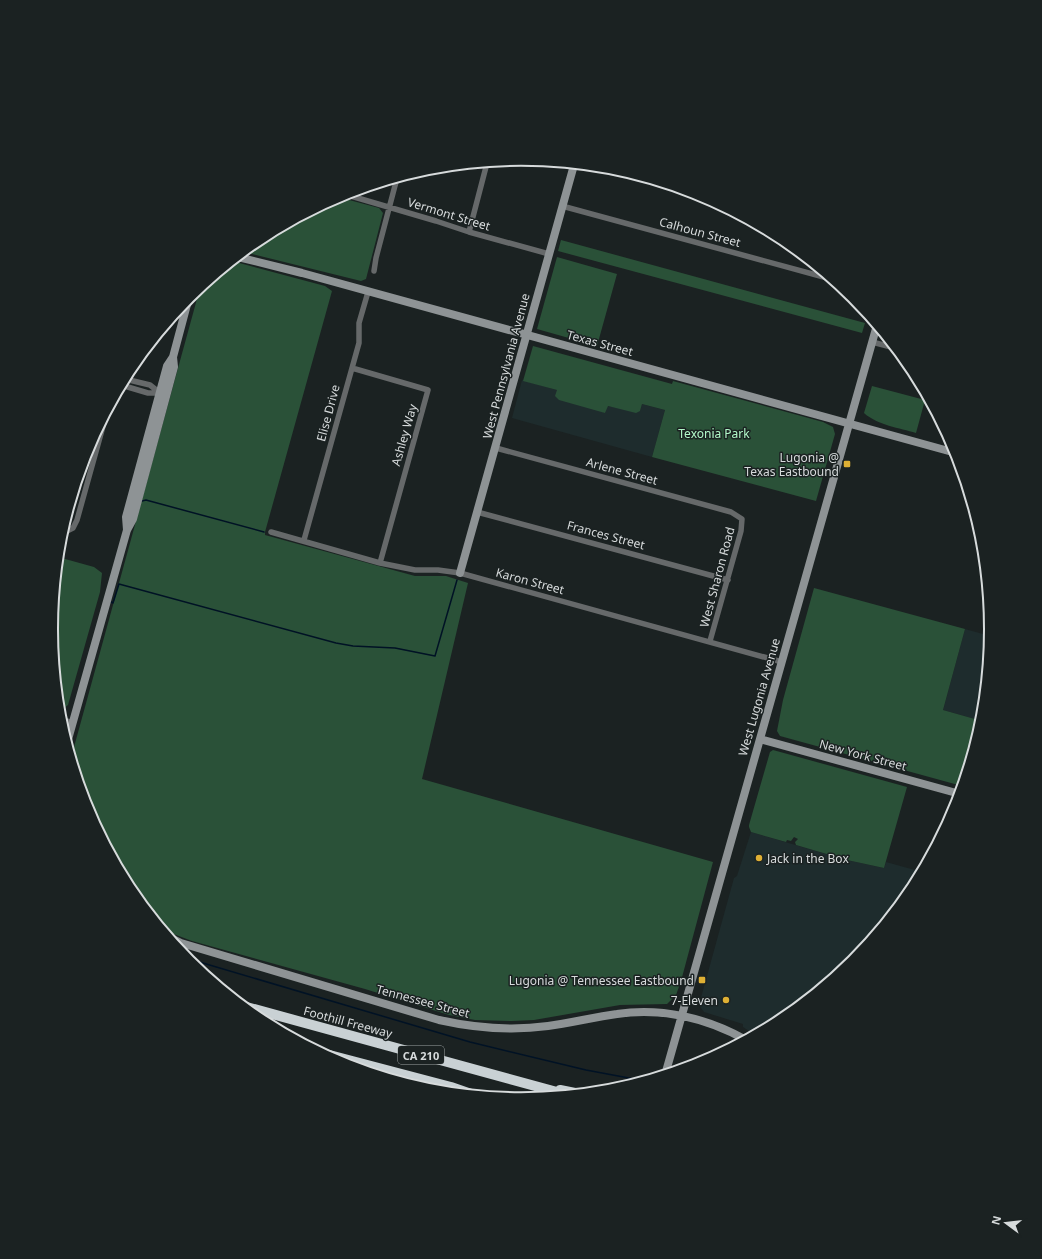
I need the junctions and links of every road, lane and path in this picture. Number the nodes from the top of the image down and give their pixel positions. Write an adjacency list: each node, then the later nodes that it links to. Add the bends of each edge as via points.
1 (486, 168): 7 (street)
2 (573, 169): 5 (street, West Pennsylvania Avenue)
3 (395, 184): 6 (street)
4 (355, 198): 6 (street, Vermont Street)
5 (562, 206): 8 (street, West Pennsylvania Avenue); 11 (street, Calhoun Street)
6 (389, 208): 7 (street, Vermont Street); 10 (street)
7 (469, 232): 8 (street, Vermont Street)
8 (549, 254): 15 (street, West Pennsylvania Avenue)
9 (244, 259): 12 (street, Texas Street)
10 (374, 271)
11 (820, 276)
12 (368, 292): 15 (street, Texas Street); 19 (street, Elise Drive, via 360,318 359,343)
13 (185, 311): 18 (street)
14 (875, 332): 16 (street, West Lugonia Avenue)
15 (526, 335): 23 (street, Texas Street); 25 (street, West Pennsylvania Avenue)
16 (872, 342): 17 (street); 23 (street, West Lugonia Avenue)
17 (886, 346)
18 (173, 357): 22 (street, via 167,366); 27 (street, via 174,367)
19 (352, 368): 33 (street, Elise Drive); 34 (street, Ashley Way, via 428,390)
20 (131, 381): 22 (street, via 150,386)
21 (127, 387): 22 (street, via 148,393)
22 (160, 393): 27 (street, via 162,401 150,446); 31 (street, via 126,517)
23 (850, 423): 26 (street, Texas Street); 38 (street, West Lugonia Avenue)
24 (95, 448): 30 (street, via 77,520)
25 (496, 448): 28 (street, West Pennsylvania Avenue); 29 (street, Arlene Street, via 731,512)
26 (948, 451)
27 (151, 454): 31 (street, via 133,519)
28 (478, 512): 35 (street, West Pennsylvania Avenue); 36 (street, Frances Street)
29 (742, 519): 36 (street, West Sharon Road)
30 (69, 530)
31 (127, 530): 40 (street)
32 (271, 532): 33 (street, Karon Street)
33 (304, 540): 34 (street, Karon Street)
34 (380, 563): 35 (street, Karon Street, via 416,570)
35 (460, 573): 37 (street, Karon Street)
36 (728, 580): 37 (street, West Sharon Road)
37 (710, 642): 38 (street, Karon Street)
38 (782, 662): 42 (street, West Lugonia Avenue)
39 (67, 721): 40 (street)
40 (73, 723): 41 (street)
41 (70, 733)
42 (760, 739): 43 (street, New York Street); 46 (street, West Lugonia Avenue)
43 (954, 792)
44 (180, 943): 46 (street, Tennessee Street, via 462,1025 485,1028 548,1026 630,1012)
45 (258, 1010): 53 (highway, Foothill Freeway / CA 210)
46 (682, 1016): 47 (street, Tennessee Street); 50 (street, West Lugonia Avenue)
47 (740, 1037)
48 (354, 1061): 49 (highway)
49 (370, 1065): 51 (highway); 52 (highway)
50 (667, 1069)
51 (401, 1077)
52 (443, 1086)
53 (539, 1086): 54 (highway); 55 (highway)
54 (557, 1091)
55 (563, 1091)

